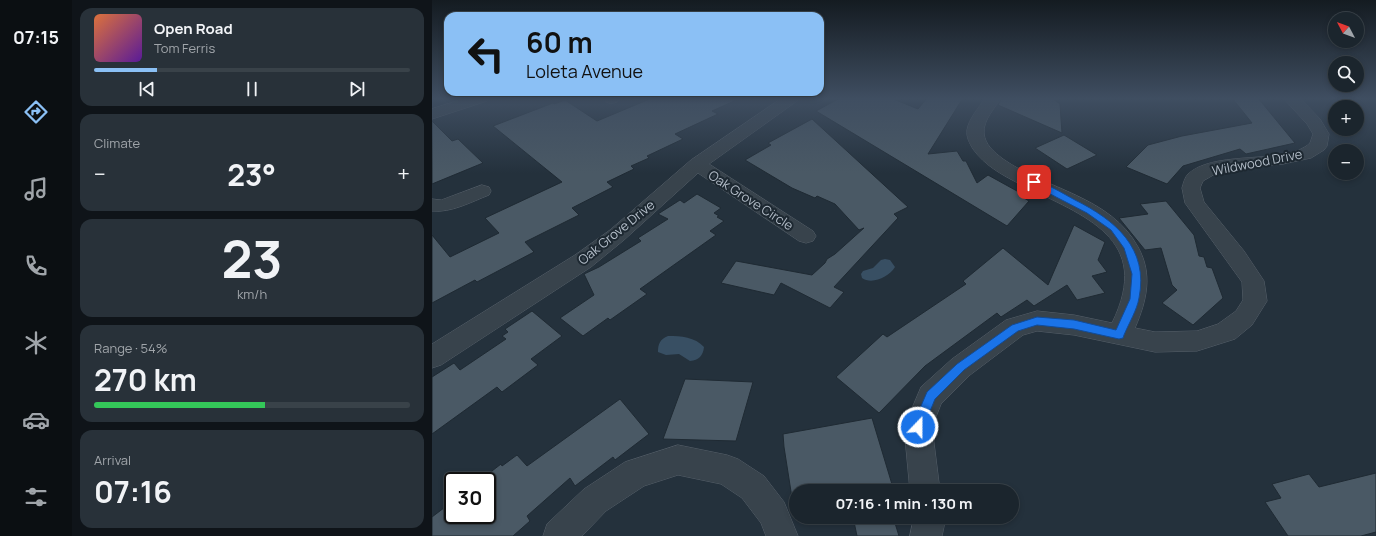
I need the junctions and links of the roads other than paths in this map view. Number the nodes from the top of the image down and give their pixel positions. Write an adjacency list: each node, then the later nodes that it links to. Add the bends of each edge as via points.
1 (756, 123): 4 (street, Oak Grove Drive)
2 (978, 123): 8 (street, via 976,140 987,156 1090,211 1114,228 1129,248 1136,274 1135,299)
3 (1315, 123): 8 (street, Wildwood Drive, via 1321,134 1318,146 1305,154 1209,170 1196,178 1191,188 1195,203 1253,281 1255,301 1244,318 1226,332 1197,341 1155,342)
4 (697, 164): 7 (street, Oak Grove Circle); 9 (street, Oak Grove Drive, via 617,235 583,260)
5 (482, 191): 6 (street, via 442,206)
6 (432, 205)
7 (806, 236)
8 (1119, 335): 10 (street, Wildwood Drive, via 1074,324 1037,321 1015,328 961,367 931,396 918,427)
9 (432, 357)
10 (925, 484)
11 (929, 524): 14 (street)
12 (560, 536): 13 (street, via 595,500 636,473 678,460 727,470 753,487 773,514)
13 (782, 536)
14 (926, 536)

